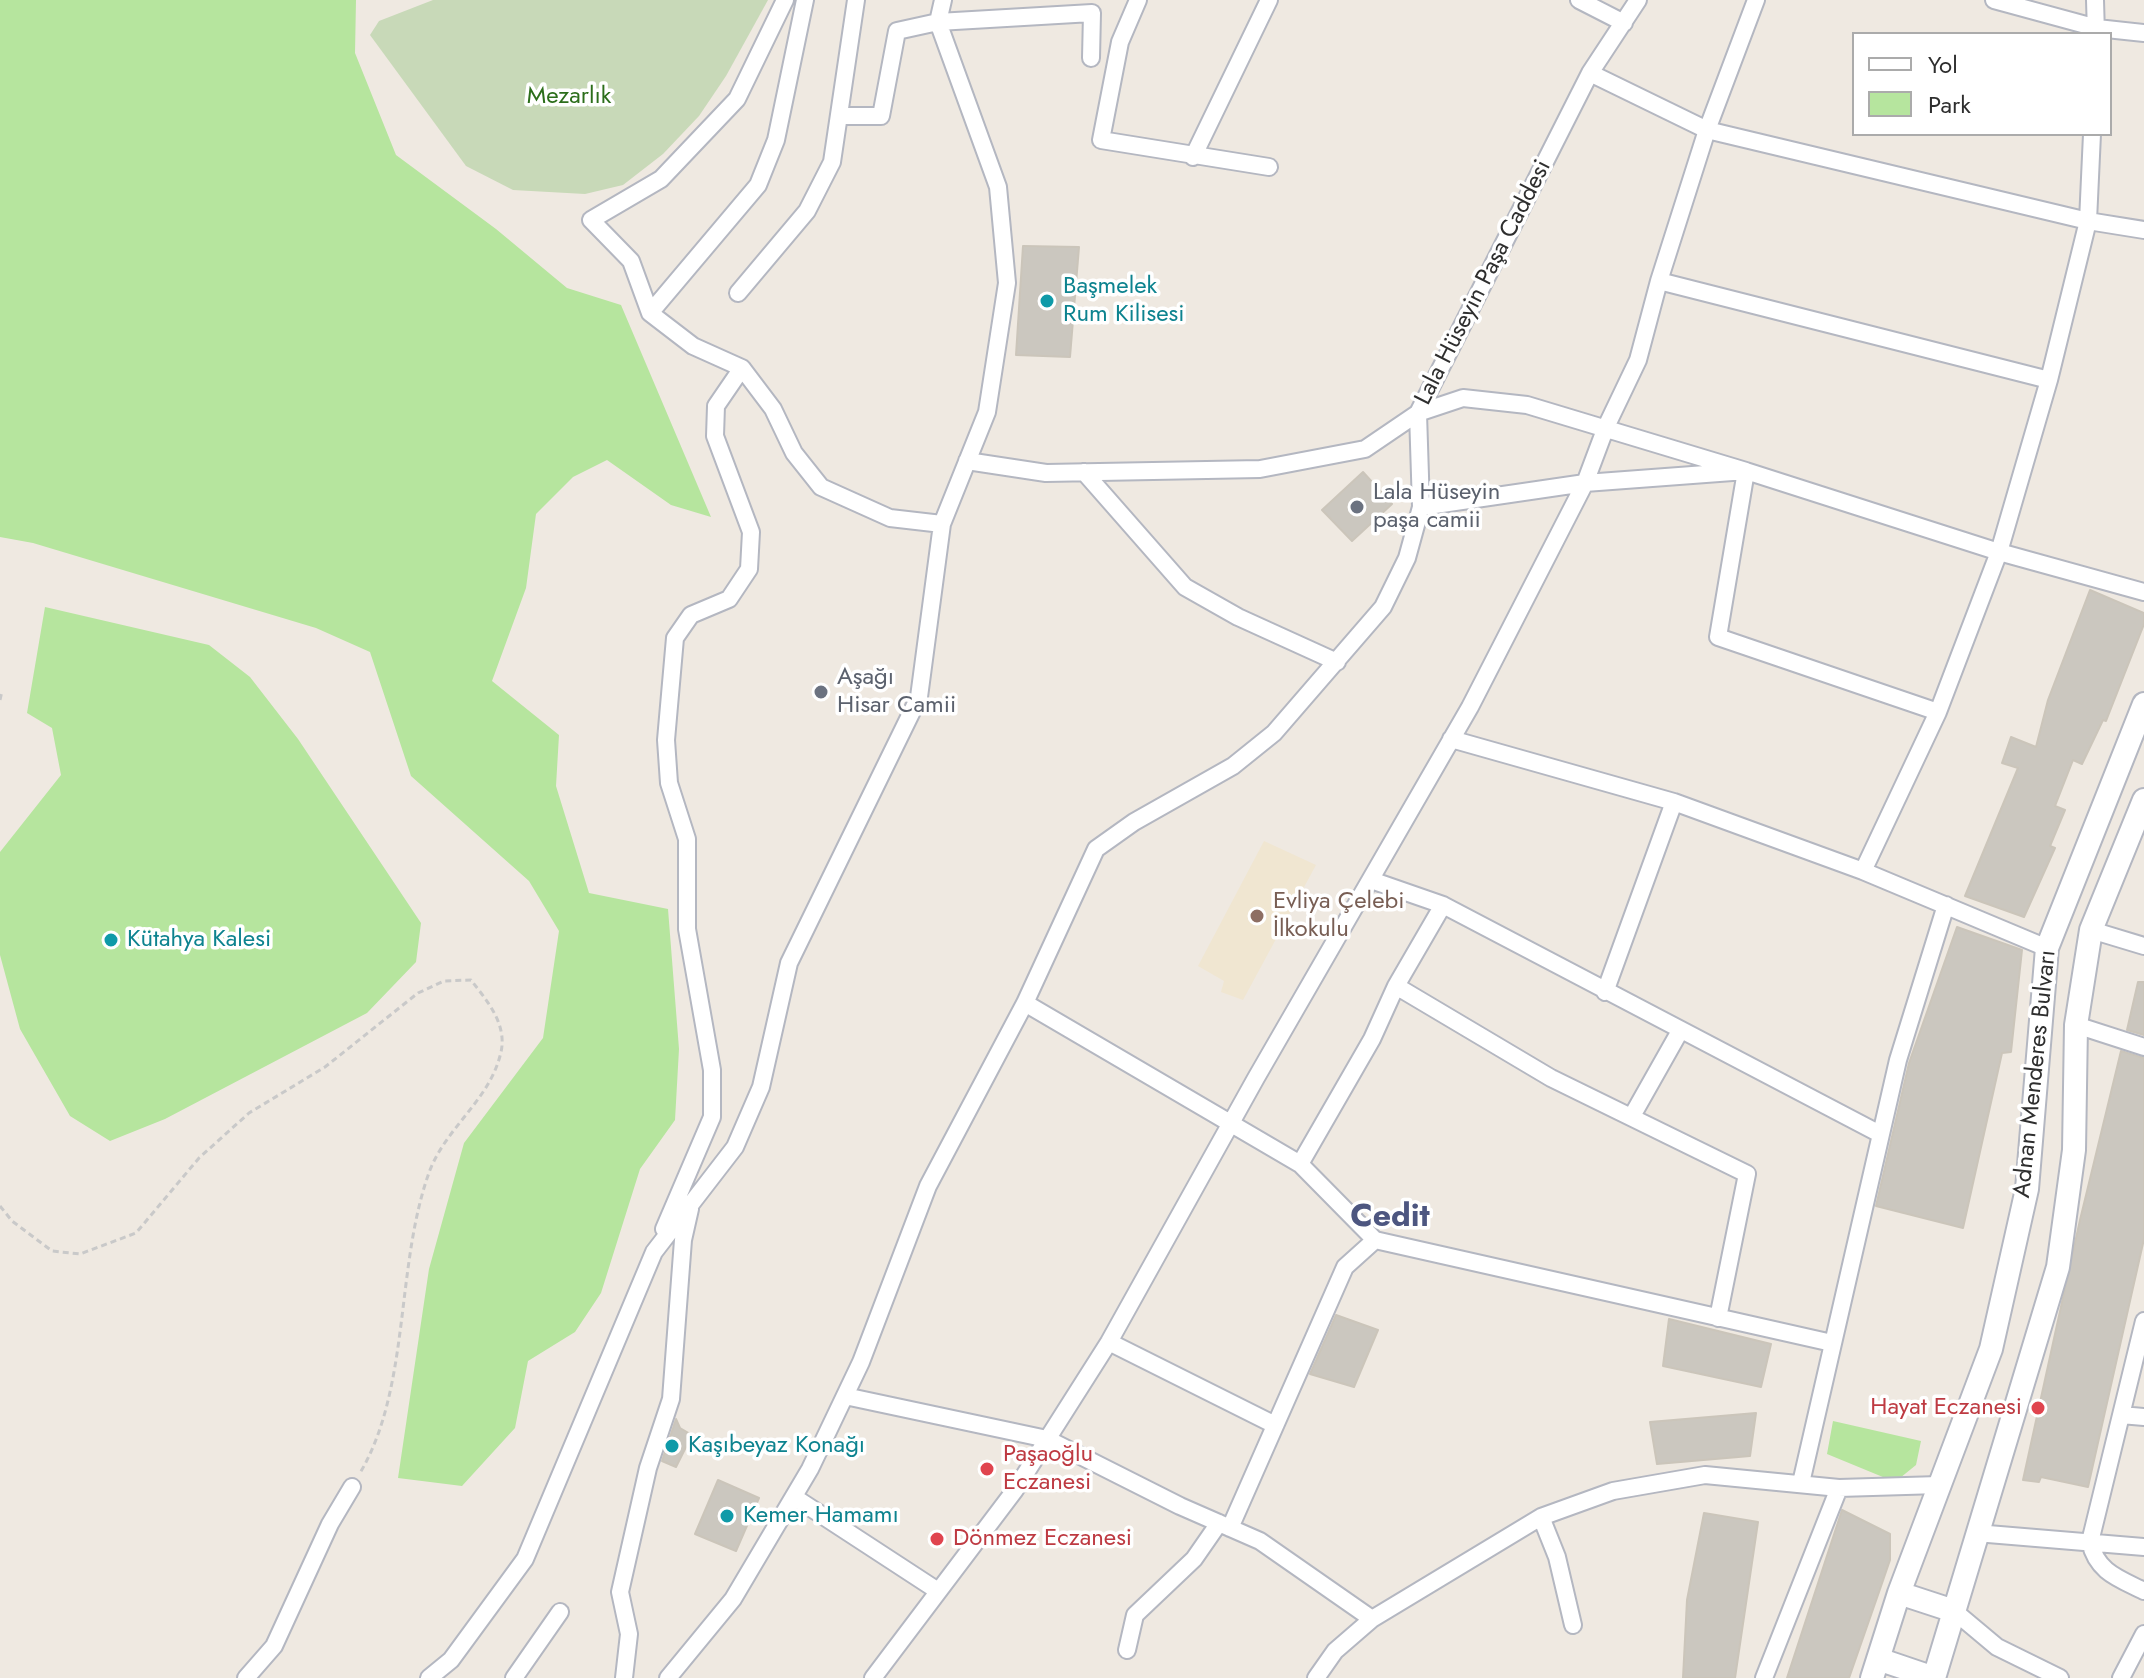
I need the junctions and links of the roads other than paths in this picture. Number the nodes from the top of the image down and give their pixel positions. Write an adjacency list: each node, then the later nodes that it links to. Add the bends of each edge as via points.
1 (785, 0): 28 (street, via 737,99 661,179 591,220 631,261)
2 (805, 0): 28 (street, via 776,140 758,185)
3 (856, 0): 19 (street)
4 (930, 0): 13 (street)
5 (943, 0): 13 (street)
6 (1138, 0): 22 (street, via 1120,42 1101,140)
7 (1269, 0): 22 (street)
8 (1579, 0): 14 (street)
9 (1638, 0): 14 (street, Lala Hüseyin Paşa Caddesi)
10 (1756, 0): 20 (street)
11 (1994, 0): 15 (street)
12 (2095, 0): 15 (street)
13 (938, 22): 17 (street, via 1092,13); 19 (street, via 897,31 881,116); 33 (street, via 998,187 1007,283 987,412)
14 (1624, 23): 18 (street, Lala Hüseyin Paşa Caddesi)
15 (2096, 31): 16 (street)
16 (2144, 33)
17 (1091, 58)
18 (1590, 73): 20 (street); 31 (street, Lala Hüseyin Paşa Caddesi)
19 (840, 116): 27 (street, via 832,162 807,211)
20 (1707, 130): 24 (street); 26 (street)
21 (2092, 136): 24 (street)
22 (1193, 157): 23 (street)
23 (1269, 167)
24 (2088, 221): 25 (street); 30 (street)
25 (2144, 230)
26 (1659, 281): 30 (street); 32 (street, via 1638,360)
27 (738, 293)
28 (650, 313): 29 (street, via 693,346)
29 (742, 368): 38 (street, via 821,487 890,518); 66 (street, via 716,406 715,436 751,532 749,569 729,599 691,615 675,638 666,740 669,783 687,839 687,929 712,1070 712,1117)
30 (2049, 380): 39 (street)
31 (1418, 413): 32 (street, via 1463,398 1527,405); 35 (street, Lala Hüseyin Paşa Caddesi, via 1365,449 1260,469); 37 (street)
32 (1606, 427): 34 (street); 36 (street)
33 (967, 461): 35 (street, Lala Hüseyin Paşa Caddesi, via 1046,473); 38 (street)
34 (1746, 471): 36 (street); 39 (street); 43 (street, via 1718,637)
35 (1084, 472): 41 (street, via 1185,587)
36 (1585, 483): 37 (street); 44 (street)
37 (1421, 507): 41 (street, via 1407,558 1383,607)
38 (942, 524): 64 (street, via 919,697 789,963 761,1087 740,1135)
39 (1999, 552): 40 (street); 43 (street)
40 (2144, 592)
41 (1337, 662): 56 (street, via 1274,733 1233,766 1096,849)
42 (2144, 704): 53 (main road, Adnan Menderes Bulvarı)
43 (1938, 712): 47 (street)
44 (1451, 739): 46 (street); 48 (street)
45 (2144, 800): 51 (main road, Adnan Menderes Bulvarı)
46 (1674, 802): 47 (street); 55 (street)
47 (1863, 871): 50 (street)
48 (1371, 880): 49 (street); 61 (street)
49 (1443, 905): 54 (street); 55 (street)
50 (1946, 905): 53 (street); 62 (street)
51 (2091, 930): 52 (street); 57 (main road, Adnan Menderes Bulvarı)
52 (2144, 946)
53 (2047, 948): 77 (main road, Adnan Menderes Bulvarı, via 2027,1189 1991,1349)
54 (1396, 986): 60 (street, via 1551,1078); 63 (street, via 1372,1039)
55 (1605, 992): 58 (street)
56 (1025, 1003): 61 (street); 71 (street, via 928,1186)
57 (2076, 1025): 59 (street); 83 (main road, Adnan Menderes Bulvarı, via 2074,1150 2058,1267)
58 (1680, 1031): 60 (street); 62 (street)
59 (2144, 1047)
60 (1632, 1116): 67 (street, via 1747,1174)
61 (1230, 1124): 63 (street); 69 (street)
62 (1880, 1134): 70 (street)
63 (1300, 1164): 65 (street)
64 (691, 1205): 66 (street); 99 (street, via 683,1240 671,1399 648,1468 620,1592 629,1634)
65 (1375, 1240): 67 (street); 74 (street, via 1345,1267)
66 (654, 1252): 97 (street, via 525,1559 451,1660)
67 (1718, 1318): 70 (street)
68 (2144, 1321): 72 (street)
69 (1109, 1342): 74 (street); 75 (street)
70 (1832, 1343): 76 (street)
71 (845, 1396): 75 (street); 80 (street)
72 (2121, 1415): 73 (street); 84 (street)
73 (2144, 1417)
74 (1273, 1424): 82 (street)
75 (1047, 1439): 82 (street); 86 (street)
76 (1801, 1483): 79 (street); 81 (street, via 1705,1475 1613,1491)
77 (1939, 1485): 79 (street); 88 (main road, Adnan Menderes Bulvarı)
78 (352, 1487): 96 (street, via 274,1646)
79 (1839, 1488): 103 (street)
80 (794, 1497): 86 (street); 100 (street, via 733,1599)
81 (1541, 1517): 91 (street); 92 (street)
82 (1224, 1525): 91 (street, via 1260,1541); 94 (street, via 1135,1615)
83 (1976, 1533): 84 (street); 89 (main road, Adnan Menderes Bulvarı)
84 (2090, 1542): 85 (street); 87 (street, via 2103,1571)
85 (2144, 1547)
86 (938, 1591): 101 (street)
87 (2144, 1591)
88 (1899, 1593): 89 (main road); 95 (main road, Adnan Menderes Bulvarı)
89 (1954, 1611): 104 (main road, Adnan Menderes Bulvarı); 105 (street, via 1997,1647)
90 (560, 1612): 98 (street)
91 (1372, 1619): 102 (street, via 1335,1651)
92 (1573, 1625)
93 (2144, 1634): 106 (street)
94 (1127, 1650)
95 (1875, 1669): 104 (main road)
96 (246, 1678)
97 (429, 1678)
98 (514, 1678)
99 (624, 1678)
100 (668, 1678)
101 (873, 1678)
102 (1316, 1678)
103 (1764, 1678)
104 (1934, 1678)
105 (2060, 1678)
106 (2121, 1678)

